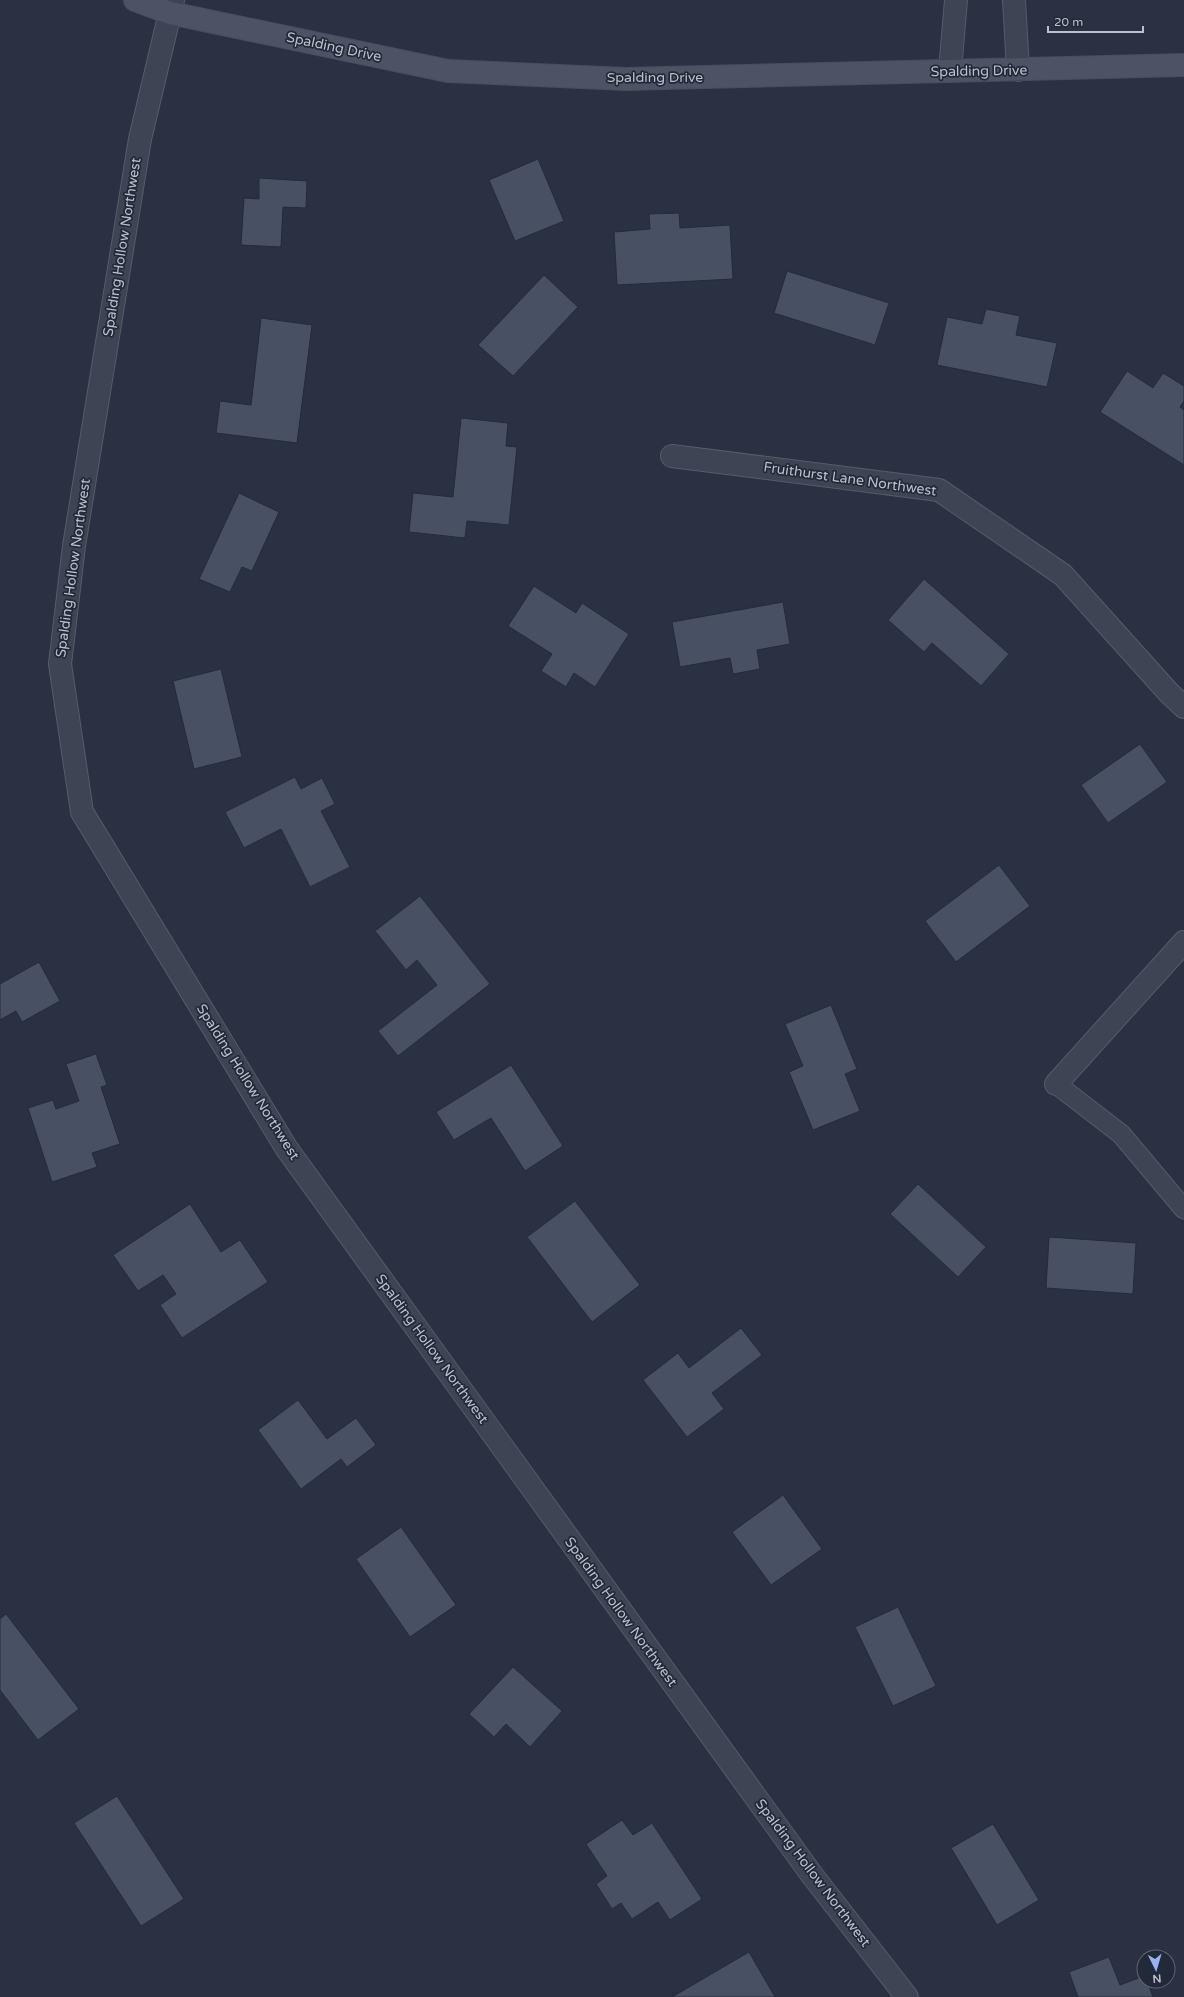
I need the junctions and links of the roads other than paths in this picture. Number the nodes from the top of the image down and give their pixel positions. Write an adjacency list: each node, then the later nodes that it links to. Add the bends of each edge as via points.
1 (135, 0): 4 (main road, Spalding Drive)
2 (956, 0): 7 (street)
3 (1014, 0): 6 (street)
4 (171, 6): 7 (main road, Spalding Drive, via 448,71 626,79); 13 (street, Spalding Hollow Northwest, via 130,192 74,546 60,664 82,812 287,1149 812,1875)
5 (1184, 65): 6 (main road, Spalding Drive)
6 (1018, 70): 7 (main road, Spalding Drive)
7 (950, 72)
8 (672, 456): 9 (street, Fruithurst Lane Northwest, via 939,490 1063,575)
9 (1184, 707)
10 (1184, 942): 11 (street)
11 (1056, 1084): 12 (lane, via 1121,1134)
12 (1184, 1209)
13 (907, 1997)

